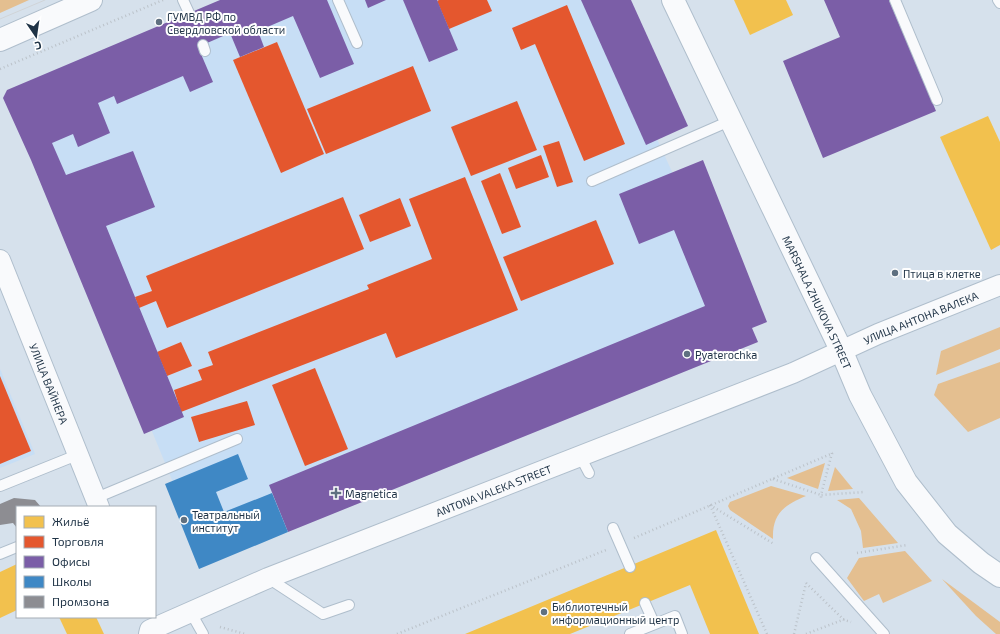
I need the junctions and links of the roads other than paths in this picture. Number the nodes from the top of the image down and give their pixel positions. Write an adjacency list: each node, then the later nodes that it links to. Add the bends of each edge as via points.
1 (91, 0): 9 (street)
2 (182, 0): 8 (lane)
3 (338, 0): 10 (lane)
4 (673, 0): 12 (street, MARSHALA ZHUKOVA STREET)
5 (894, 0): 11 (lane)
6 (998, 0): 7 (lane)
7 (1000, 3)
8 (188, 13)
9 (0, 40)
10 (357, 43)
11 (937, 100)
12 (732, 120): 13 (lane); 16 (street, MARSHALA ZHUKOVA STREET)
13 (592, 181)
14 (0, 260): 18 (street, УЛИЦА ВАЙНЕРА)
15 (1000, 285): 16 (street, УЛИЦА АНТОНА ВАЛЕКА, via 878,334)
16 (842, 352): 26 (street, MARSHALA ZHUKOVA STREET, via 860,395 906,482 947,534); 27 (street, ANTONA VALEKA STREET, via 585,464)
17 (237, 439): 20 (lane)
18 (77, 455): 19 (lane); 20 (street, УЛИЦА ВАЙНЕРА)
19 (0, 486)
20 (97, 503)
21 (613, 528): 25 (lane)
22 (16, 547): 23 (lane)
23 (0, 554)
24 (816, 558): 36 (lane)
25 (630, 567)
26 (1000, 576)
27 (268, 578): 29 (lane, via 323,614); 30 (street, ANTONA VALEKA STREET)
28 (645, 603): 31 (lane)
29 (349, 605)
30 (190, 611): 32 (street, ANTONA VALEKA STREET); 33 (lane)
31 (654, 624): 34 (lane); 35 (lane, via 675,616)
32 (148, 627)
33 (203, 634)
34 (630, 634)
35 (682, 634)
36 (884, 634)

